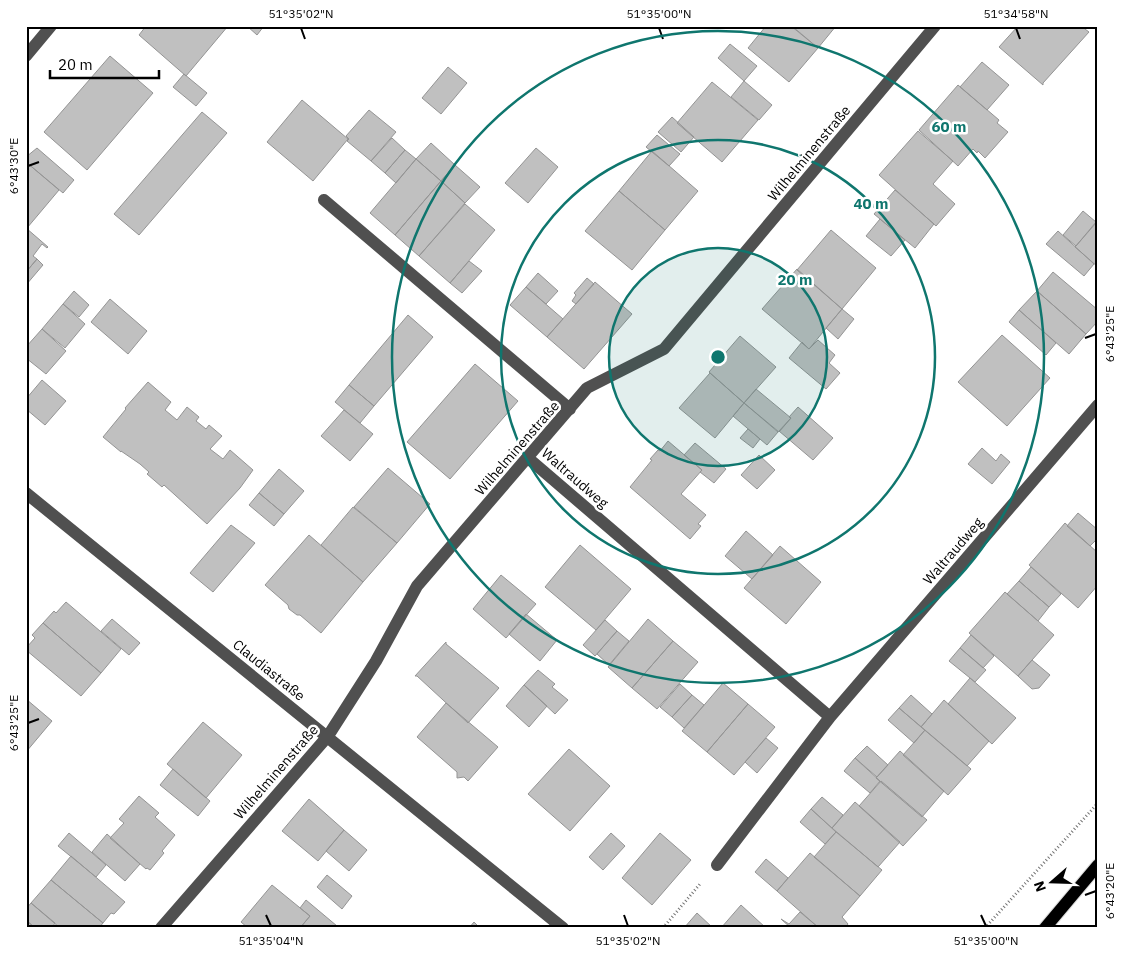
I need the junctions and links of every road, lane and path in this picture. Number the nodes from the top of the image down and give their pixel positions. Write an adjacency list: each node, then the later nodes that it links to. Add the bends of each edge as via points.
1 (51, 26): 3 (street)
2 (935, 26): 6 (street, Wilhelminenstraße, via 664,349 587,388)
3 (26, 56)
4 (324, 200): 6 (street)
5 (1098, 405): 9 (street, Waltraudweg)
6 (570, 409): 7 (street, Wilhelminenstraße)
7 (528, 458): 9 (street, Waltraudweg); 10 (street, Wilhelminenstraße, via 417,586 376,661)
8 (26, 493): 10 (street, Claudiastraße)
9 (830, 717): 12 (street, Waltraudweg)
10 (328, 736): 14 (street, Wilhelminenstraße); 15 (street, Claudiastraße)
11 (1098, 803): 17 (path)
12 (717, 865): 16 (path)
13 (1098, 865): 18 (main road)
14 (161, 928)
15 (562, 928)
16 (663, 928)
17 (985, 928)
18 (1045, 928)

